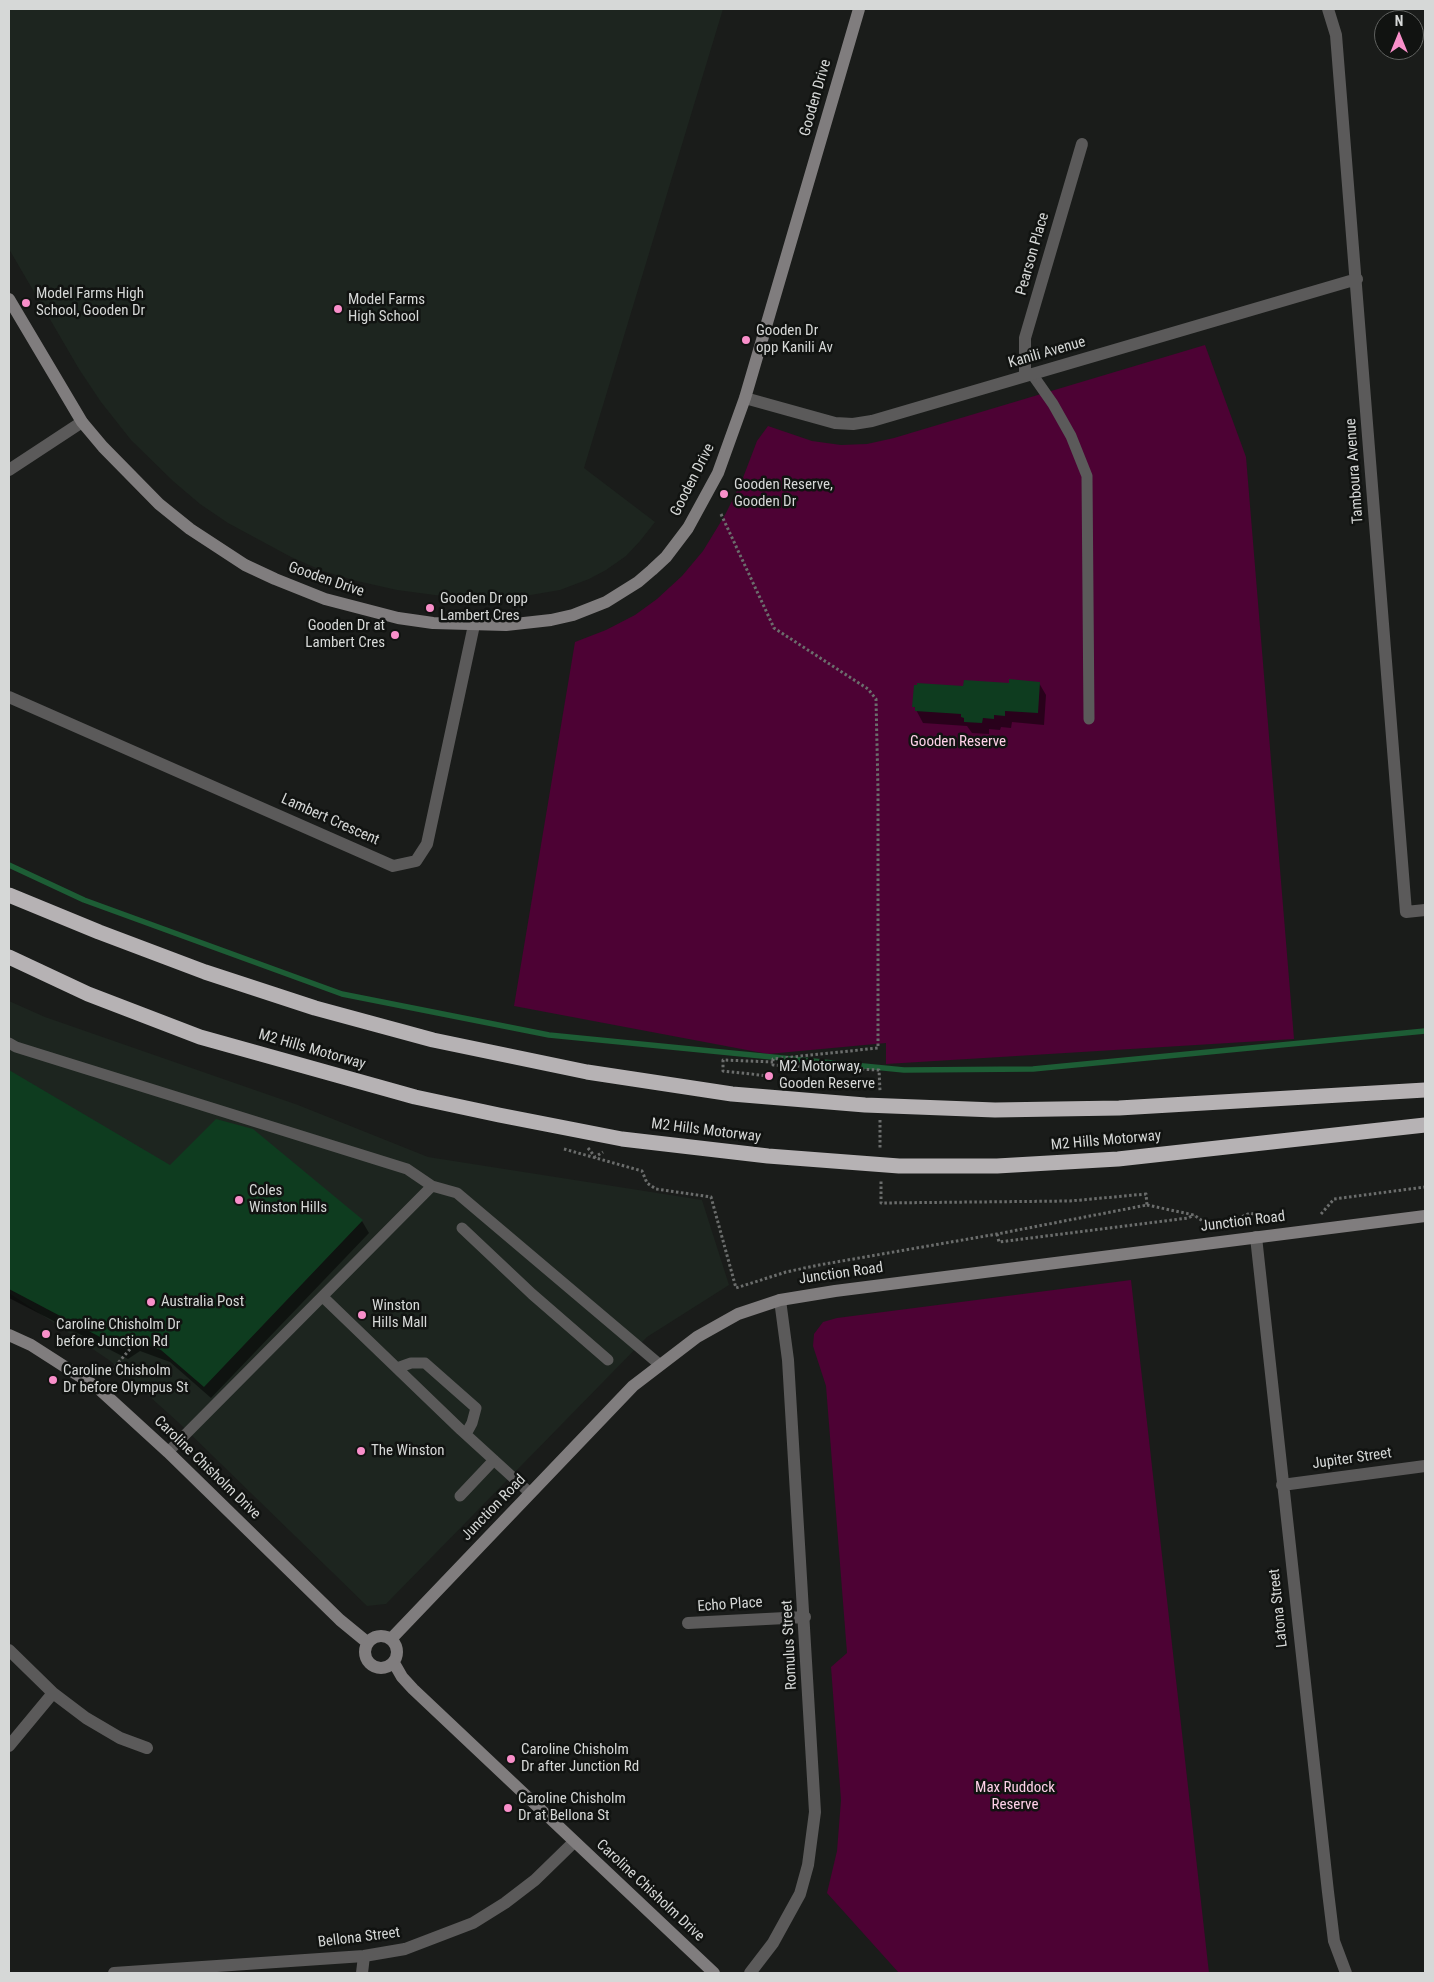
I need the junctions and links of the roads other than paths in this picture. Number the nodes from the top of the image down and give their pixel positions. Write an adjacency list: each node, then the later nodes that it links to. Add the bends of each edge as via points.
1 (859, 9): 7 (street, Gooden Drive)
2 (1328, 9): 4 (street, Tamboura Avenue, via 1336,36)
3 (1082, 144): 6 (street, Pearson Place, via 1025,338)
4 (1357, 279): 6 (street, Kanili Avenue); 14 (street, Tamboura Avenue, via 1406,912)
5 (9, 298): 8 (street, Gooden Drive)
6 (1028, 375): 7 (street, Kanili Avenue, via 852,424 835,423); 12 (lane, via 1053,404 1071,436 1087,476)
7 (745, 398): 10 (street, Gooden Drive, via 726,454 700,509 678,542 652,570 606,602 573,615 529,623)
8 (82, 422): 9 (street); 10 (street, Gooden Drive, via 159,504 190,529 245,564 298,590 361,610 433,623)
9 (9, 470)
10 (474, 625): 11 (street, Lambert Crescent, via 427,844 416,861 393,866)
11 (9, 697)
12 (1089, 720)
13 (9, 895): 17 (highway, M2 Hills Motorway, via 205,972 333,1013 433,1040 587,1072 732,1094 864,1105 995,1110 1119,1108)
14 (1425, 910)
15 (9, 957): 18 (highway, M2 Hills Motorway, via 88,994 200,1037 405,1094 622,1139 758,1155 899,1166 997,1166 1118,1159)
16 (9, 1043): 19 (lane, via 408,1169)
17 (1425, 1090)
18 (1425, 1124)
19 (432, 1186): 23 (lane); 27 (lane, via 457,1193)
20 (1425, 1216): 22 (street, Junction Road)
21 (462, 1228): 26 (lane, via 539,1301)
22 (1256, 1237): 24 (street, Junction Road); 33 (street, Latona Street)
23 (323, 1297): 28 (lane); 30 (lane)
24 (780, 1300): 27 (street, Junction Road, via 717,1325); 36 (street, Romulus Street, via 788,1360)
25 (9, 1335): 30 (street, Caroline Chisholm Drive, via 98,1388)
26 (608, 1360)
27 (659, 1364): 34 (street, Junction Road, via 633,1386)
28 (397, 1368): 29 (lane); 29 (lane, via 425,1362 476,1408)
29 (466, 1434): 31 (lane)
30 (168, 1452): 39 (street, Caroline Chisholm Drive, via 340,1620)
31 (494, 1460): 34 (lane); 35 (lane)
32 (1425, 1466): 33 (street, Jupiter Street)
33 (1282, 1485): 51 (street, Latona Street, via 1334,1941)
34 (530, 1493): 38 (street, Junction Road)
35 (460, 1496)
36 (805, 1617): 37 (street, Echo Place); 50 (street, Romulus Street, via 815,1812 812,1843 800,1894 773,1943)
37 (688, 1624)
38 (391, 1639): 39 (street, via 378,1636); 41 (street, via 398,1651)
39 (368, 1643): 41 (street, via 366,1658 374,1667 382,1669)
40 (9, 1650): 42 (street)
41 (394, 1664): 45 (street, Caroline Chisholm Drive, via 413,1689)
42 (53, 1693): 43 (street); 44 (street, via 101,1728)
43 (9, 1746)
44 (147, 1748)
45 (574, 1842): 46 (street, Bellona Street, via 535,1880 473,1923 405,1949); 49 (street, Caroline Chisholm Drive)
46 (364, 1956): 47 (street, Bellona Street); 48 (street)
47 (114, 1973)
48 (362, 1973)
49 (714, 1973)
50 (750, 1973)
51 (1346, 1973)

